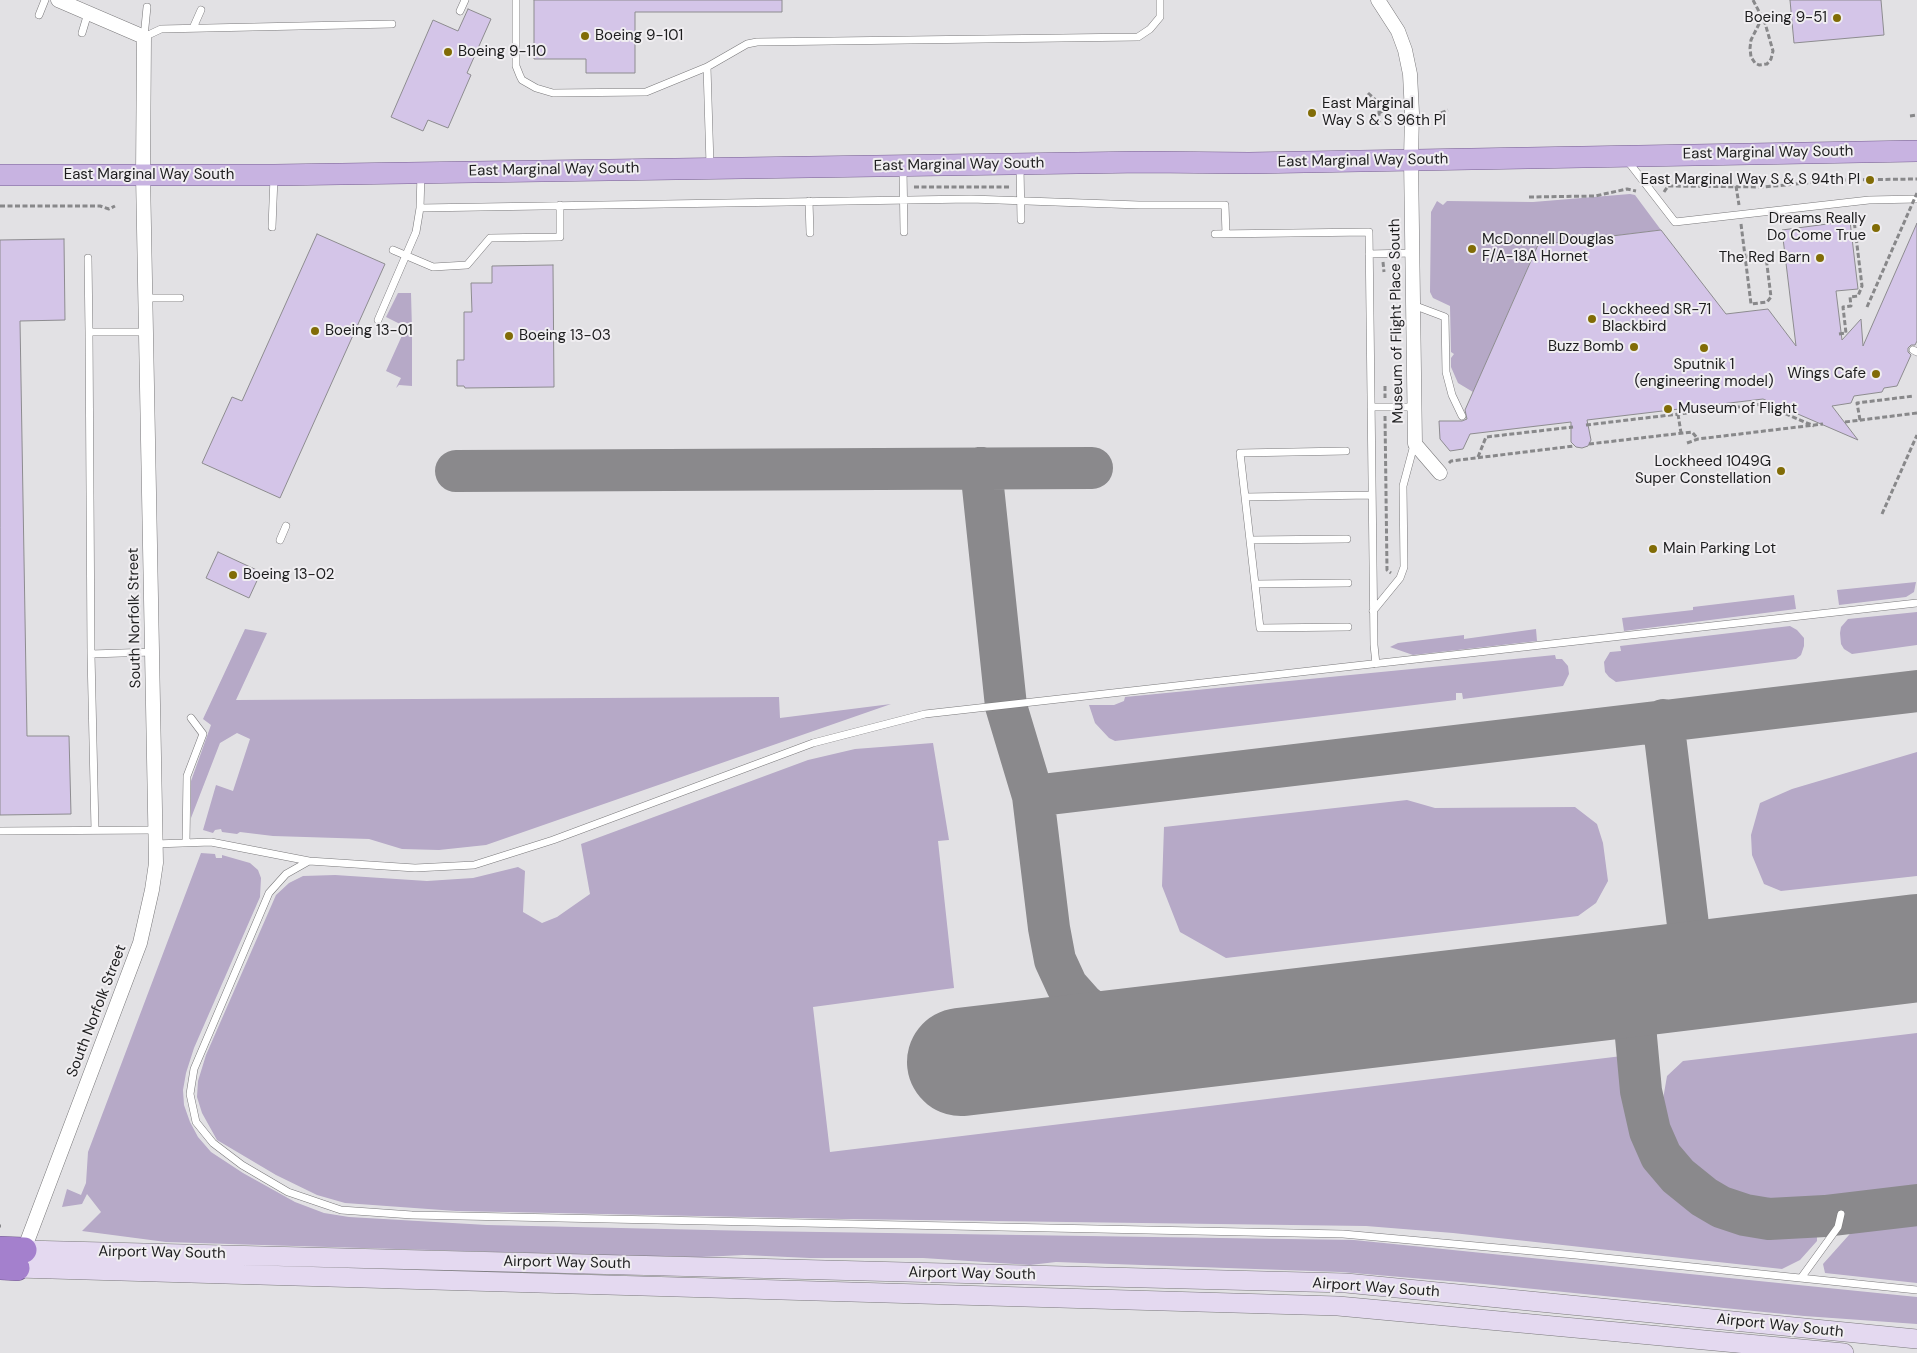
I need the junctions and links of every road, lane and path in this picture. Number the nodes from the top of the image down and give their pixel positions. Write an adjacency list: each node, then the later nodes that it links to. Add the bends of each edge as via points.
1 (45, 0): 12 (lane)
2 (58, 0): 11 (street)
3 (465, 0): 10 (lane)
4 (516, 0): 18 (lane, via 516,66 522,80 536,88 553,93 646,92)
5 (1160, 0): 18 (lane, via 1160,17 1138,37 757,42 747,44)
6 (1378, 0): 29 (street, Museum of Flight Place South, via 1398,31 1410,74)
7 (1753, 0): 13 (path)
8 (147, 7): 17 (lane)
9 (201, 10): 15 (lane)
10 (460, 11)
11 (88, 13): 16 (lane); 17 (street)
12 (39, 15)
13 (1762, 18): 13 (path, via 1773,50 1767,64 1759,66 1751,57 1750,48)
14 (392, 24): 15 (lane)
15 (193, 28): 17 (lane, via 161,29)
16 (82, 33)
17 (144, 37): 34 (street, South Norfolk Street)
18 (707, 67): 32 (lane)
19 (1368, 93): 22 (path, via 1379,103)
20 (1448, 110): 21 (path)
21 (1441, 112)
22 (1379, 113): 23 (path); 26 (path)
23 (1388, 113)
24 (1917, 115): 25 (path)
25 (1910, 116)
26 (1379, 122)
27 (1917, 151): 28 (main road, East Marginal Way South)
28 (1623, 156): 29 (main road, East Marginal Way South); 40 (lane)
29 (1411, 159): 30 (main road, East Marginal Way South); 58 (street, Museum of Flight Place South)
30 (1020, 164): 31 (main road, East Marginal Way South); 44 (lane)
31 (903, 165): 32 (main road, East Marginal Way South); 42 (lane)
32 (710, 168): 33 (main road, East Marginal Way South)
33 (421, 172): 35 (main road, East Marginal Way South); 48 (lane)
34 (143, 175): 35 (main road, East Marginal Way South); 36 (main road, East Marginal Way South); 63 (street, South Norfolk Street)
35 (274, 175): 52 (lane)
36 (0, 176)
37 (1917, 179): 38 (path)
38 (1736, 186): 40 (path, via 1668,186); 50 (path)
39 (1917, 193): 66 (path, bridge)
40 (1656, 198): 50 (lane, via 1675,222)
41 (1917, 199): 50 (lane, via 1869,200)
42 (903, 200): 43 (lane); 44 (lane); 53 (lane)
43 (809, 201): 45 (lane); 54 (lane)
44 (1021, 201): 51 (lane); 56 (lane, via 1226,205)
45 (560, 205): 48 (lane); 60 (lane, via 560,237 490,238 466,266 433,267)
46 (0, 206): 47 (path, via 100,206 109,209)
47 (115, 206)
48 (420, 208): 60 (lane)
49 (1854, 212): 70 (path, via 1862,286 1858,296 1850,297 1851,306 1843,306 1846,333)
50 (1740, 215): 61 (path)
51 (1021, 220)
52 (272, 227)
53 (904, 232)
54 (810, 233)
55 (1215, 234): 56 (lane)
56 (1226, 234): 59 (lane, via 1369,232)
57 (393, 250): 60 (lane)
58 (1412, 253): 59 (lane); 65 (street, Museum of Flight Place South)
59 (1369, 254): 74 (lane)
60 (407, 256): 67 (lane)
61 (1745, 256): 61 (path, via 1751,304 1767,302 1771,297 1766,257)
62 (88, 258): 68 (lane)
63 (145, 298): 64 (lane); 69 (street, South Norfolk Street)
64 (180, 298)
65 (1413, 304): 73 (street, Museum of Flight Place South); 78 (lane, via 1445,317 1448,383)
66 (1867, 307)
67 (378, 320)
68 (89, 332): 69 (lane); 109 (lane)
69 (146, 332): 108 (street, South Norfolk Street)
70 (1839, 334)
71 (1385, 386): 75 (path)
72 (1914, 396): 79 (path, via 1858,402)
73 (1414, 406): 75 (lane); 89 (street, Museum of Flight Place South)
74 (1371, 407): 75 (lane); 95 (lane)
75 (1385, 407): 102 (path, via 1387,570)
76 (1917, 413): 79 (path)
77 (1678, 414): 82 (path); 83 (path, via 1763,404); 85 (path)
78 (1462, 416)
79 (1860, 420): 80 (path)
80 (1845, 422)
81 (1823, 424): 83 (path)
82 (1586, 425)
83 (1814, 426): 87 (path)
84 (1573, 427): 93 (path, via 1486,437)
85 (1681, 433): 87 (path, via 1692,432); 90 (path)
86 (1917, 435): 97 (path)
87 (1698, 440): 88 (path)
88 (1687, 443)
89 (1415, 444): 94 (street, Museum of Flight Place South); 102 (lane, via 1403,486 1404,567)
90 (1590, 444)
91 (1574, 446): 93 (path)
92 (1346, 451): 96 (lane, via 1240,453)
93 (1478, 458): 94 (path, via 1451,461)
94 (1440, 473)
95 (1372, 495): 96 (lane); 106 (lane)
96 (1245, 497): 101 (lane)
97 (1882, 514)
98 (286, 526): 100 (lane)
99 (1347, 539): 101 (lane)
100 (280, 540)
101 (1250, 540): 104 (lane)
102 (1400, 578): 106 (lane)
103 (1348, 583): 104 (lane)
104 (1255, 584): 107 (lane, via 1260,628)
105 (1917, 603): 110 (lane)
106 (1373, 611): 110 (lane)
107 (1348, 627)
108 (152, 652): 109 (lane); 114 (street, South Norfolk Street)
109 (91, 654): 112 (lane)
110 (1376, 664): 116 (lane, via 924,714 813,743 553,840 474,865 415,868)
111 (191, 718): 115 (lane, via 203,734 187,776)
112 (95, 830): 113 (lane); 114 (lane)
113 (0, 831)
114 (155, 837): 115 (lane); 118 (street, South Norfolk Street, via 156,863 140,943)
115 (186, 843): 116 (lane, via 211,842)
116 (309, 861): 119 (lane, via 286,874 269,893 194,1069 190,1094 196,1122 213,1143 242,1165 288,1192 341,1210 422,1215 1343,1234)
117 (1841, 1214): 119 (lane, via 1838,1227)
118 (7, 1247): 121 (main road, Airport Way South, via 1346,1283); 122 (main road, Airport Way South, via 1338,1306)
119 (1801, 1278): 120 (lane)
120 (1917, 1290)
121 (1917, 1340)
122 (1844, 1353)

